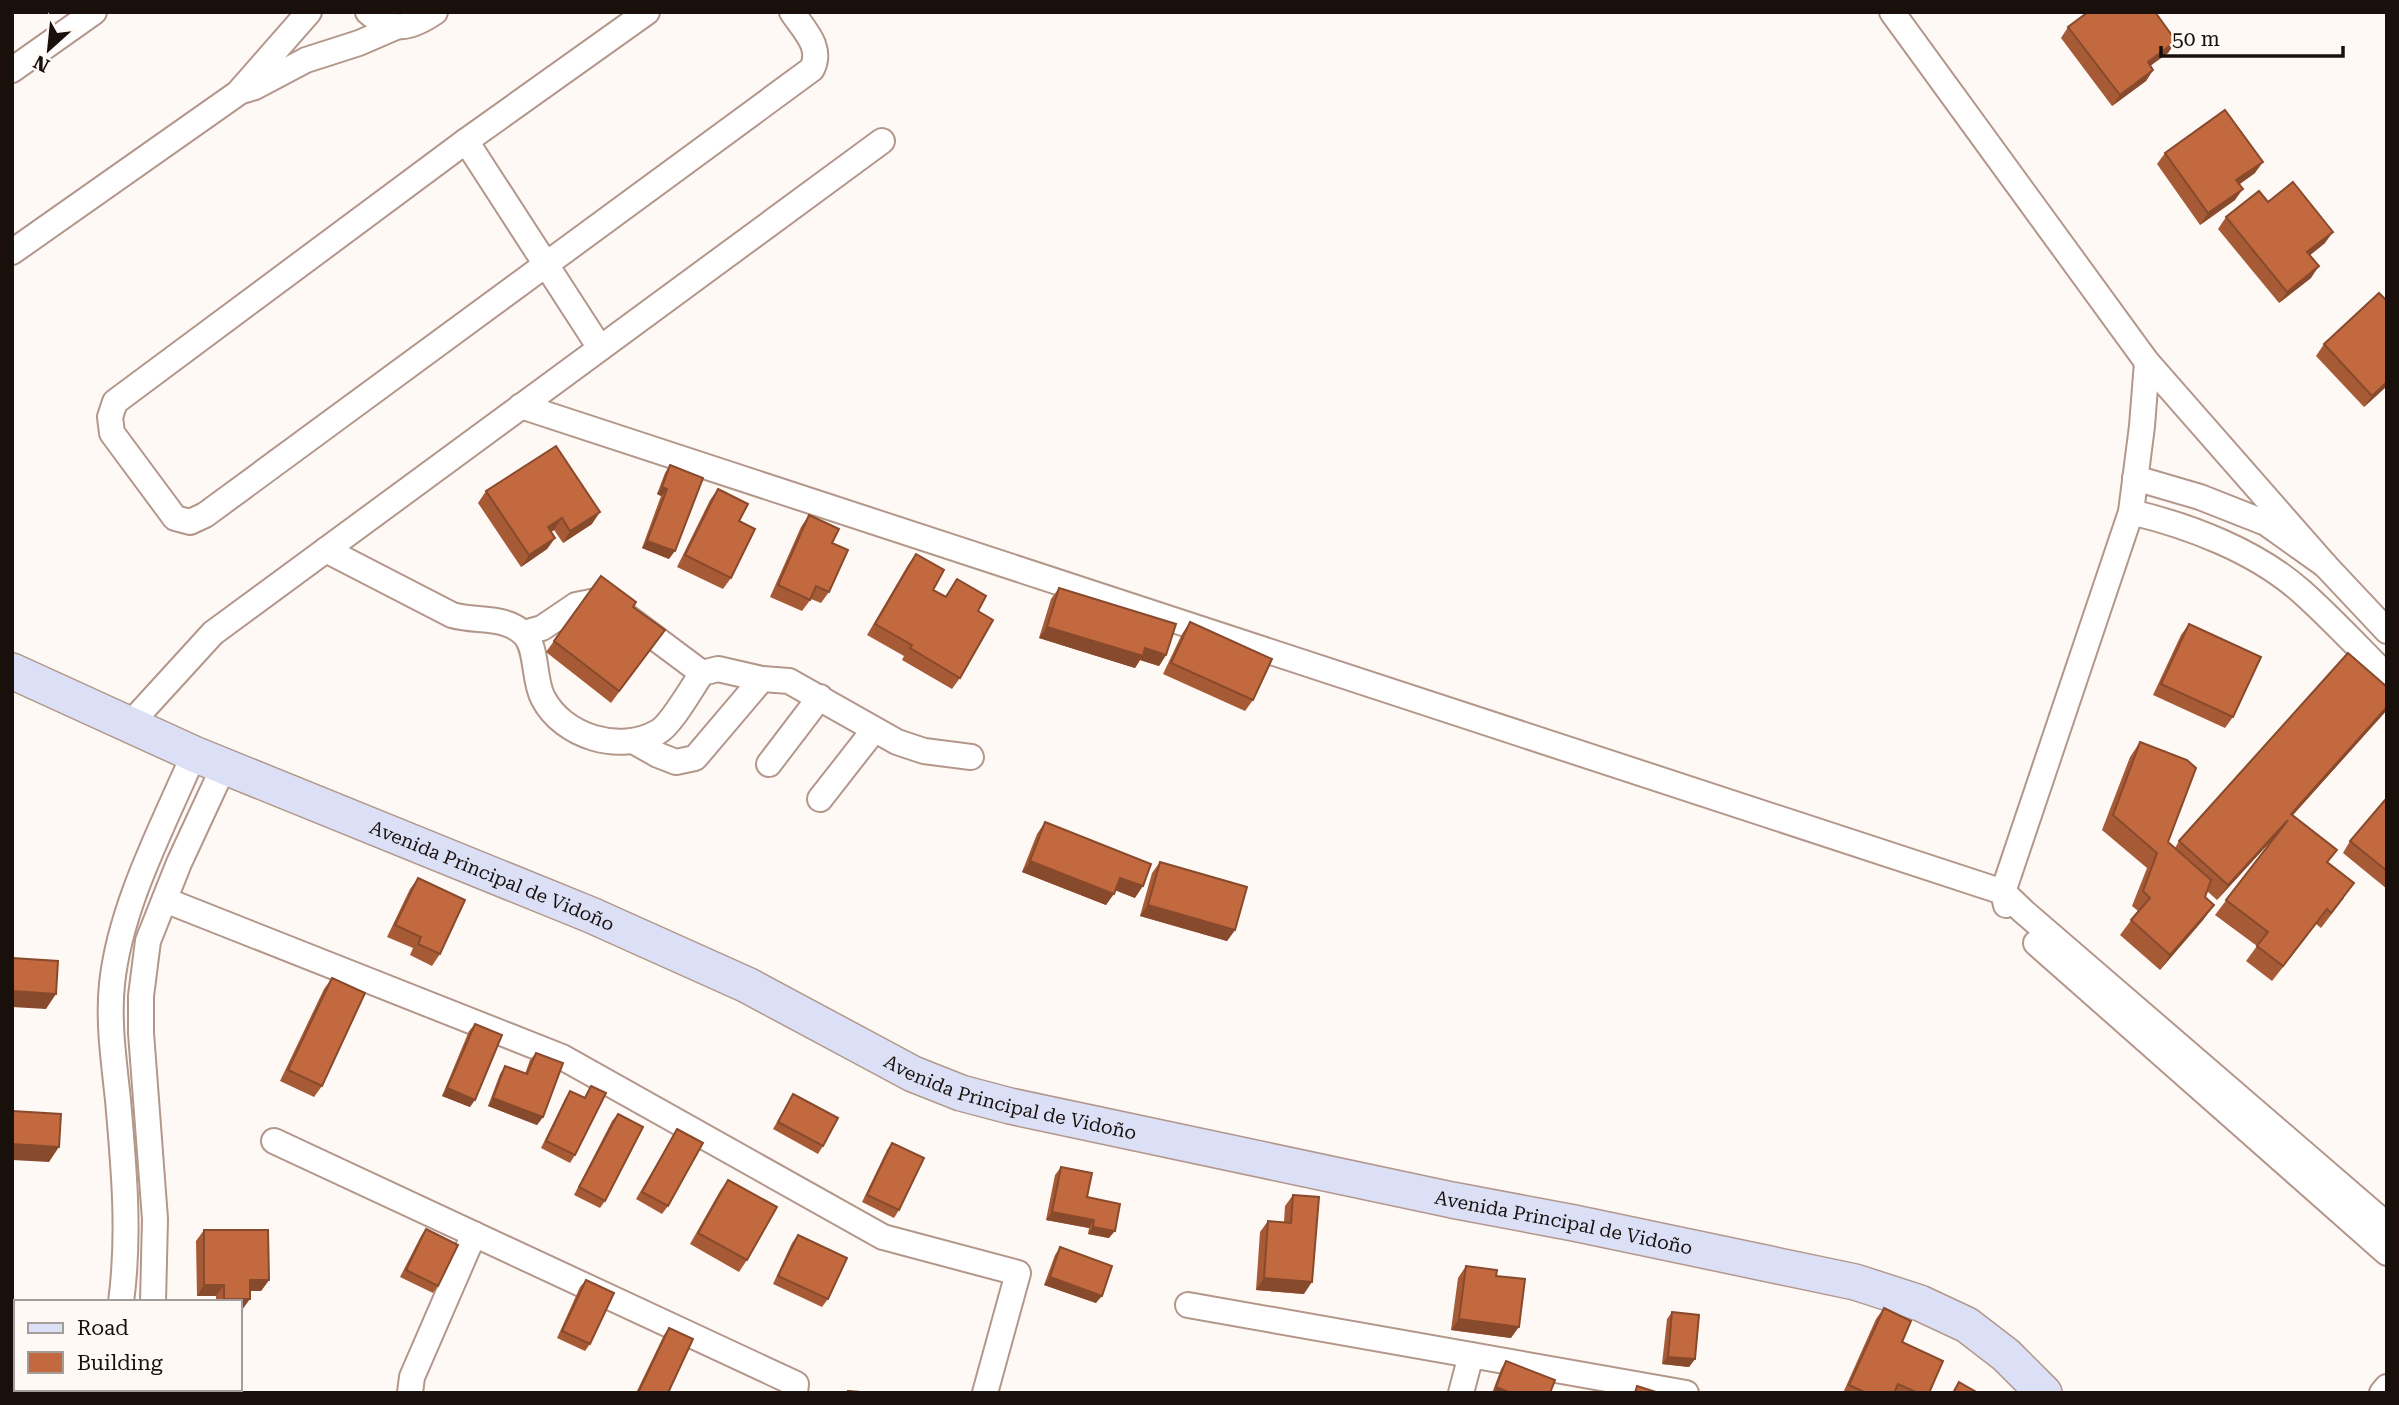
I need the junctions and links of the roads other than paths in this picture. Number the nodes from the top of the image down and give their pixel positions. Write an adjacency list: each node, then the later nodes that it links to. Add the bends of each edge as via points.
1 (94, 12): 9 (street)
2 (309, 12): 10 (street)
3 (368, 12): 8 (street)
4 (435, 12): 8 (street, via 413,25)
5 (647, 12): 11 (street)
6 (792, 12): 14 (street, via 814,44 812,69)
7 (1892, 12): 16 (street)
8 (396, 27): 10 (street, via 306,60)
9 (12, 70)
10 (238, 93): 13 (street)
11 (466, 141): 14 (street); 14 (street, via 115,402 110,425 116,440 175,518 198,520)
12 (882, 141): 15 (street)
13 (12, 252)
14 (547, 265): 15 (street)
15 (600, 348): 17 (street)
16 (2147, 362): 18 (street); 21 (street)
17 (521, 406): 20 (street); 36 (street)
18 (2135, 478): 19 (street); 21 (street, via 2266,523)
19 (2131, 512): 26 (street, via 2200,534 2265,565 2300,591); 36 (street)
20 (326, 550): 23 (street, via 452,615 509,624); 29 (street, via 213,633)
21 (2325, 565): 22 (street)
22 (2387, 631)
23 (524, 633): 25 (street, via 542,628 576,605 596,601 623,614); 31 (street, via 532,647 542,697 557,718 586,736 613,743)
24 (12, 671): 29 (main road, Avenida Principal de Vidoño)
25 (702, 673): 27 (street, via 718,669); 31 (street, via 661,731)
26 (2387, 676)
27 (762, 679): 28 (street, via 789,681); 31 (street, via 695,758 677,762)
28 (820, 697): 30 (street); 34 (street)
29 (129, 725): 33 (main road, Avenida Principal de Vidoño)
30 (874, 730): 32 (street, via 924,751); 35 (street)
31 (635, 742)
32 (971, 757)
33 (209, 760): 37 (street); 42 (street, via 142,874 123,925 112,983 111,1030 126,1209); 52 (main road, Avenida Principal de Vidoño, via 591,915 747,985 913,1074 961,1093 1855,1282 1920,1303 1967,1325)
34 (769, 764)
35 (820, 799)
36 (2003, 892): 39 (street); 41 (street, via 2010,922)
37 (165, 900): 43 (street, via 148,941 141,996 155,1219); 49 (street, via 562,1057 883,1237 1018,1273)
38 (274, 1141): 40 (street)
39 (2387, 1225)
40 (474, 1234): 47 (street, via 412,1377); 48 (street, via 796,1384)
41 (2387, 1253)
42 (121, 1300)
43 (153, 1300)
44 (1188, 1305): 45 (street)
45 (1471, 1355): 50 (street); 51 (street)
46 (2387, 1387): 53 (street)
47 (410, 1393)
48 (795, 1393)
49 (985, 1393)
50 (1461, 1393)
51 (1686, 1393)
52 (2044, 1393)
53 (2382, 1393)

